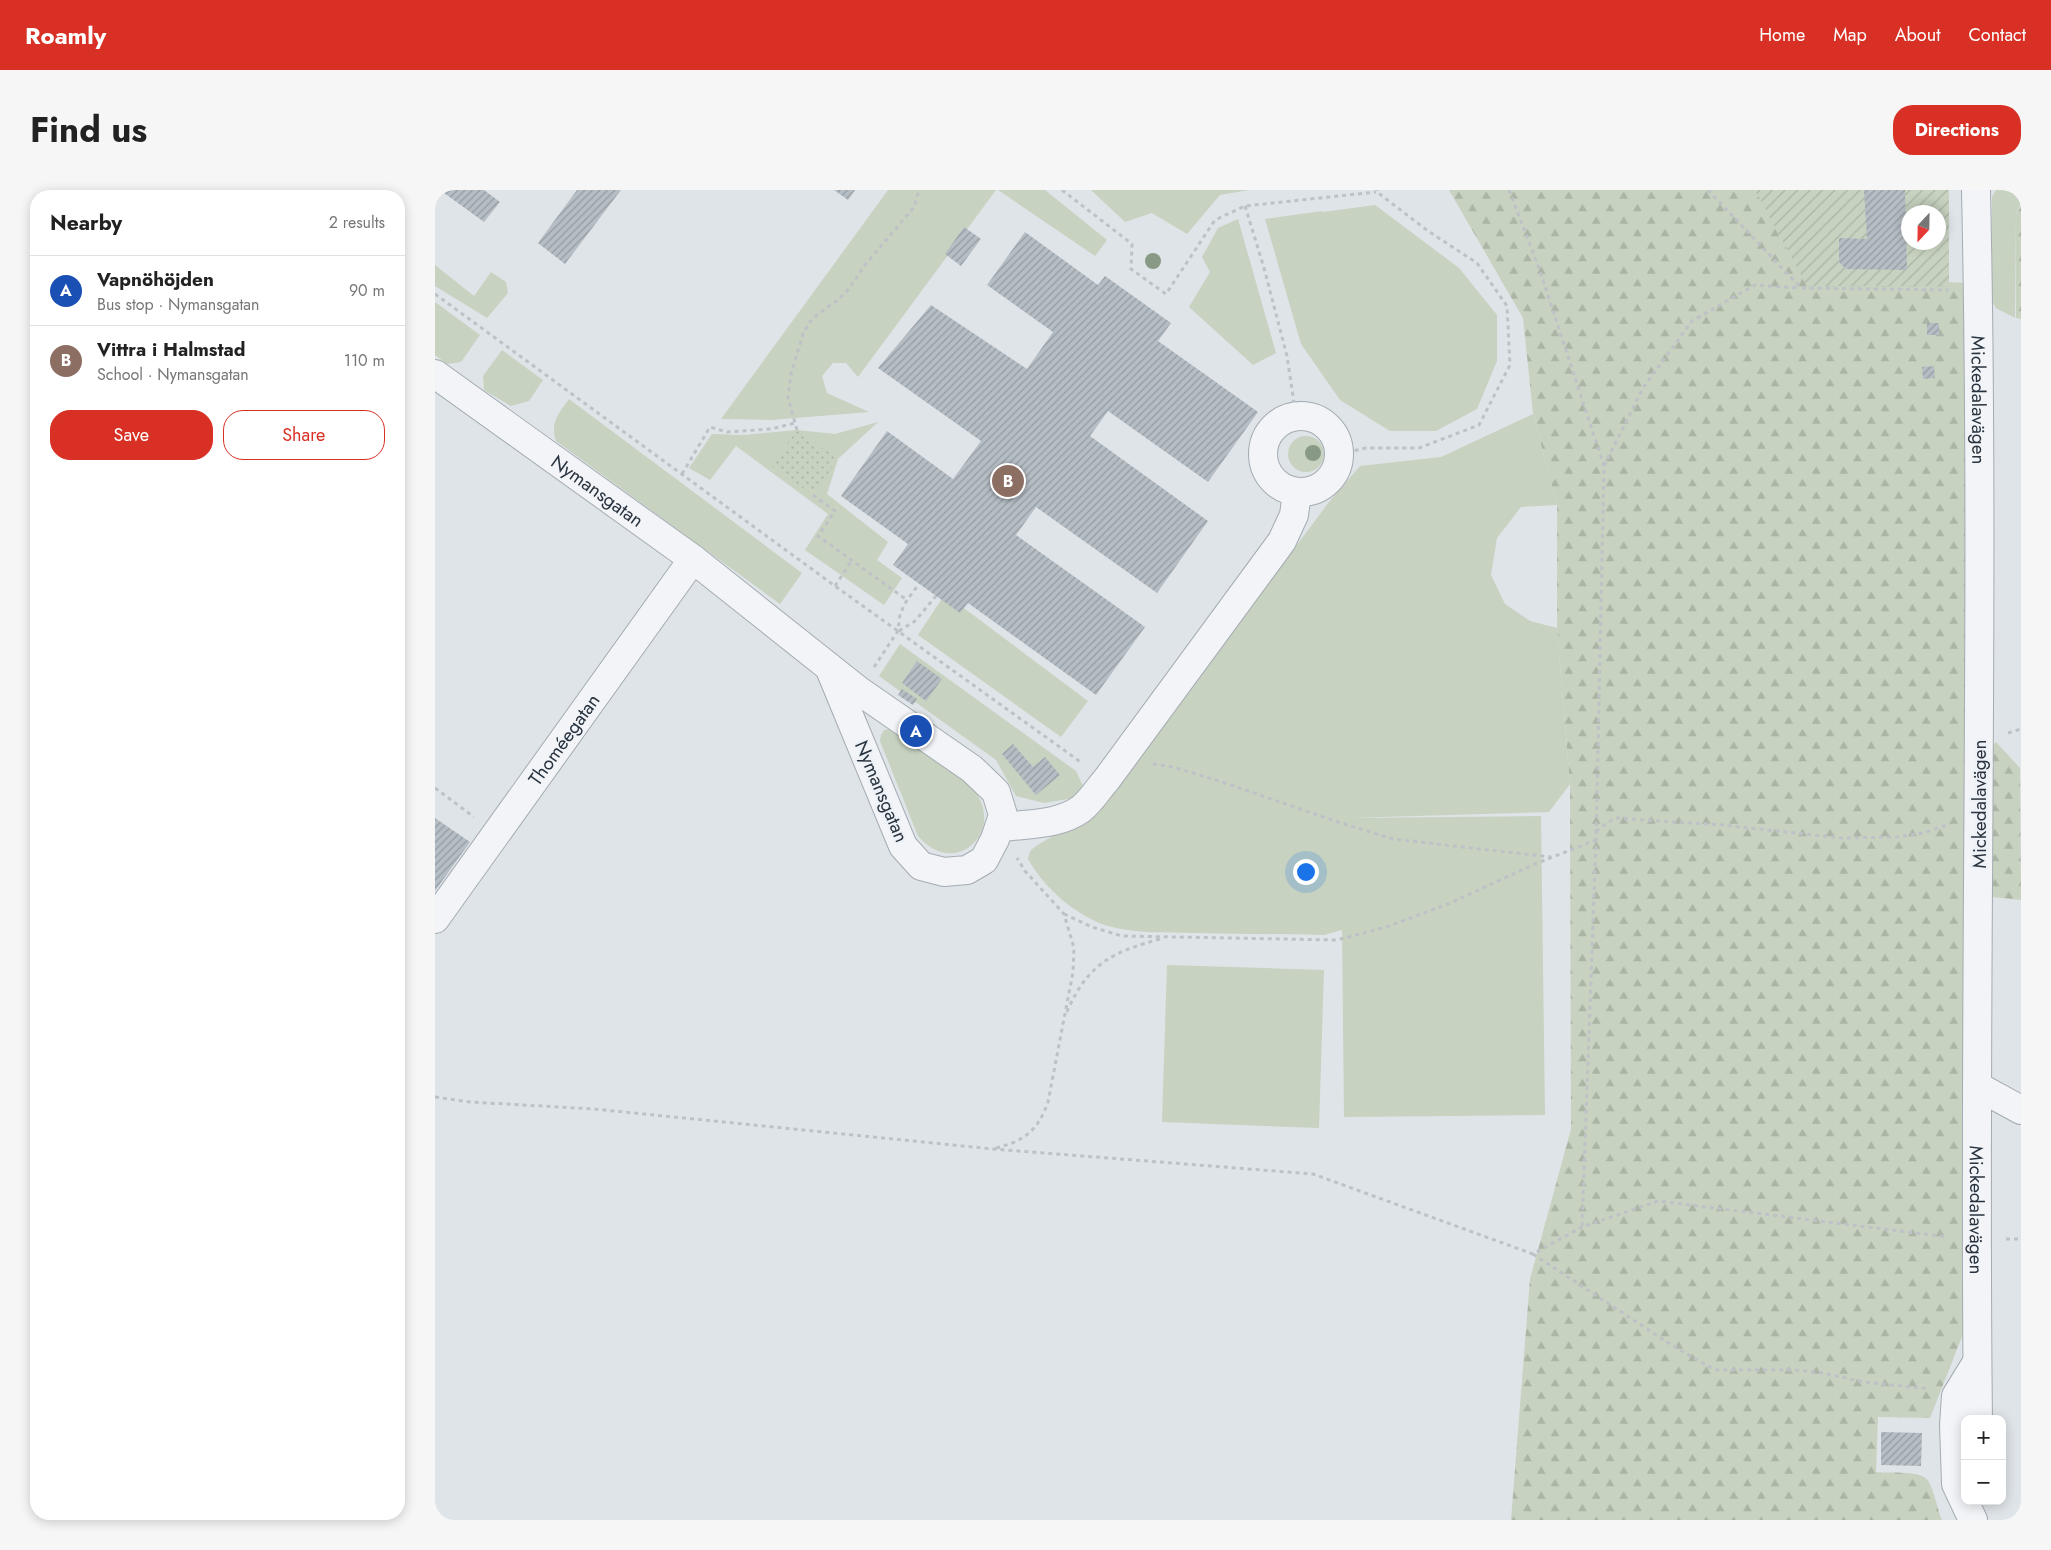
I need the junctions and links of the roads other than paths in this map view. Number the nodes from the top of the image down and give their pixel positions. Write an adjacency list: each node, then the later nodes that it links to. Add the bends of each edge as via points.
1 (1976, 190): 8 (street, Mickedalavägen, via 1979,290)
2 (435, 374): 4 (street, Nymansgatan)
3 (1297, 492): 3 (street, via 1321,486 1334,472 1339,454 1337,441 1321,421 1296,416 1274,427 1263,448 1263,460 1275,482); 6 (street, via 1294,515 1282,541 1082,808 1051,823)
4 (693, 559): 5 (street, Nymansgatan); 7 (street, Thoméegatan)
5 (829, 667): 6 (street, Nymansgatan, via 984,780 996,792 1003,815); 6 (street, Nymansgatan, via 903,846 921,866 944,872 967,870 984,860)
6 (999, 828)
7 (435, 919)
8 (1977, 1086): 9 (street); 10 (street, Mickedalavägen)
9 (2021, 1110)
10 (1977, 1362): 11 (street, Mickedalavägen); 13 (street, via 1956,1396 1954,1424 1956,1484)
11 (1978, 1415)
12 (1979, 1505): 14 (street)
13 (1973, 1520)
14 (1979, 1520)

